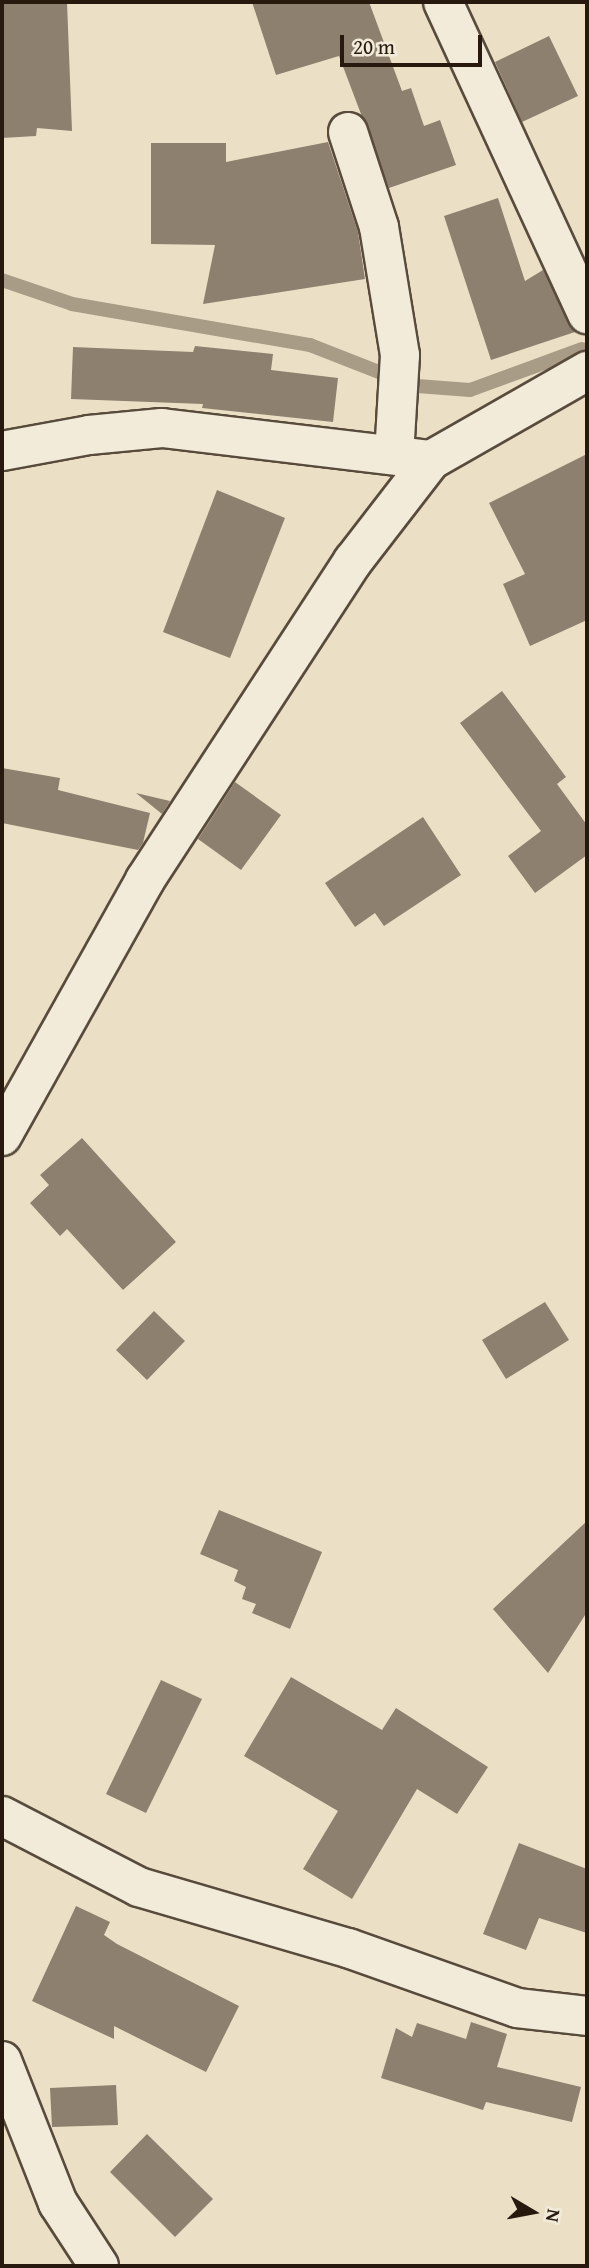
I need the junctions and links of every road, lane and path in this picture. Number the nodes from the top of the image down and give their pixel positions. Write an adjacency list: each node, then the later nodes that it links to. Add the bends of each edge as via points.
1 (443, 2): 3 (street)
2 (348, 132): 6 (street, via 379,227)
3 (587, 314)
4 (587, 371): 6 (street)
5 (2, 451): 6 (street, via 162,428)
6 (412, 458): 7 (street, via 353,561 145,880)
7 (2, 1136)
8 (2, 1816): 9 (street, via 139,1887 348,1948 517,2008)
9 (587, 2016)
10 (2, 2061): 11 (street, via 58,2203)
11 (99, 2266)

